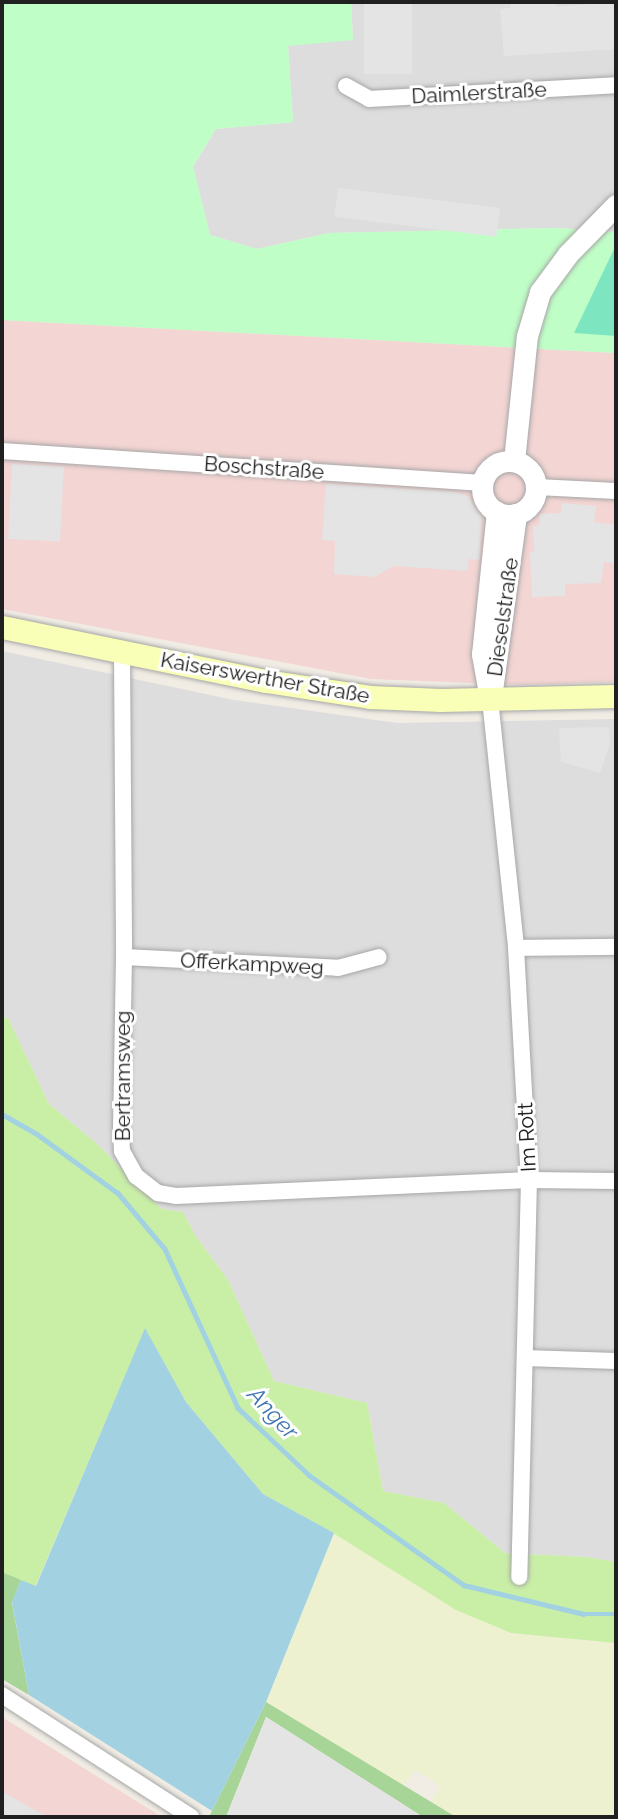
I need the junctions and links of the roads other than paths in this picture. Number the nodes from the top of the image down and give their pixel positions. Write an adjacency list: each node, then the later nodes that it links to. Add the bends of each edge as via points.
1 (616, 85): 2 (street, Daimlerstraße, via 369,99)
2 (346, 86)
3 (616, 205): 5 (street, via 568,254 540,292 527,337)
4 (2, 452): 6 (street, Boschstraße)
5 (514, 461): 6 (street, via 492,466); 7 (street, via 530,470)
6 (483, 483): 9 (street, via 485,501)
7 (537, 486): 8 (street); 9 (street, via 532,505)
8 (616, 491)
9 (507, 513): 13 (street, Dieselstraße, via 482,654)
10 (2, 627): 11 (main road, Kaiserswerther Straße)
11 (122, 653): 13 (main road, Kaiserswerther Straße, via 370,697); 16 (street, Bertramsweg)
12 (616, 696): 13 (main road, Kaiserswerther Straße)
13 (490, 699): 15 (street, Im Rott)
14 (616, 947): 15 (street)
15 (516, 948): 18 (street, Im Rott)
16 (124, 957): 17 (street, Offerkampweg, via 338,968); 18 (street, Bertramsweg, via 122,1151 136,1176 158,1193)
17 (379, 957)
18 (529, 1181): 19 (street, Bertramsweg); 20 (street, Im Rott)
19 (616, 1181)
20 (525, 1358): 21 (street); 22 (street, Im Rott)
21 (616, 1361)
22 (519, 1577)
23 (2, 1695): 24 (street)
24 (191, 1817)

